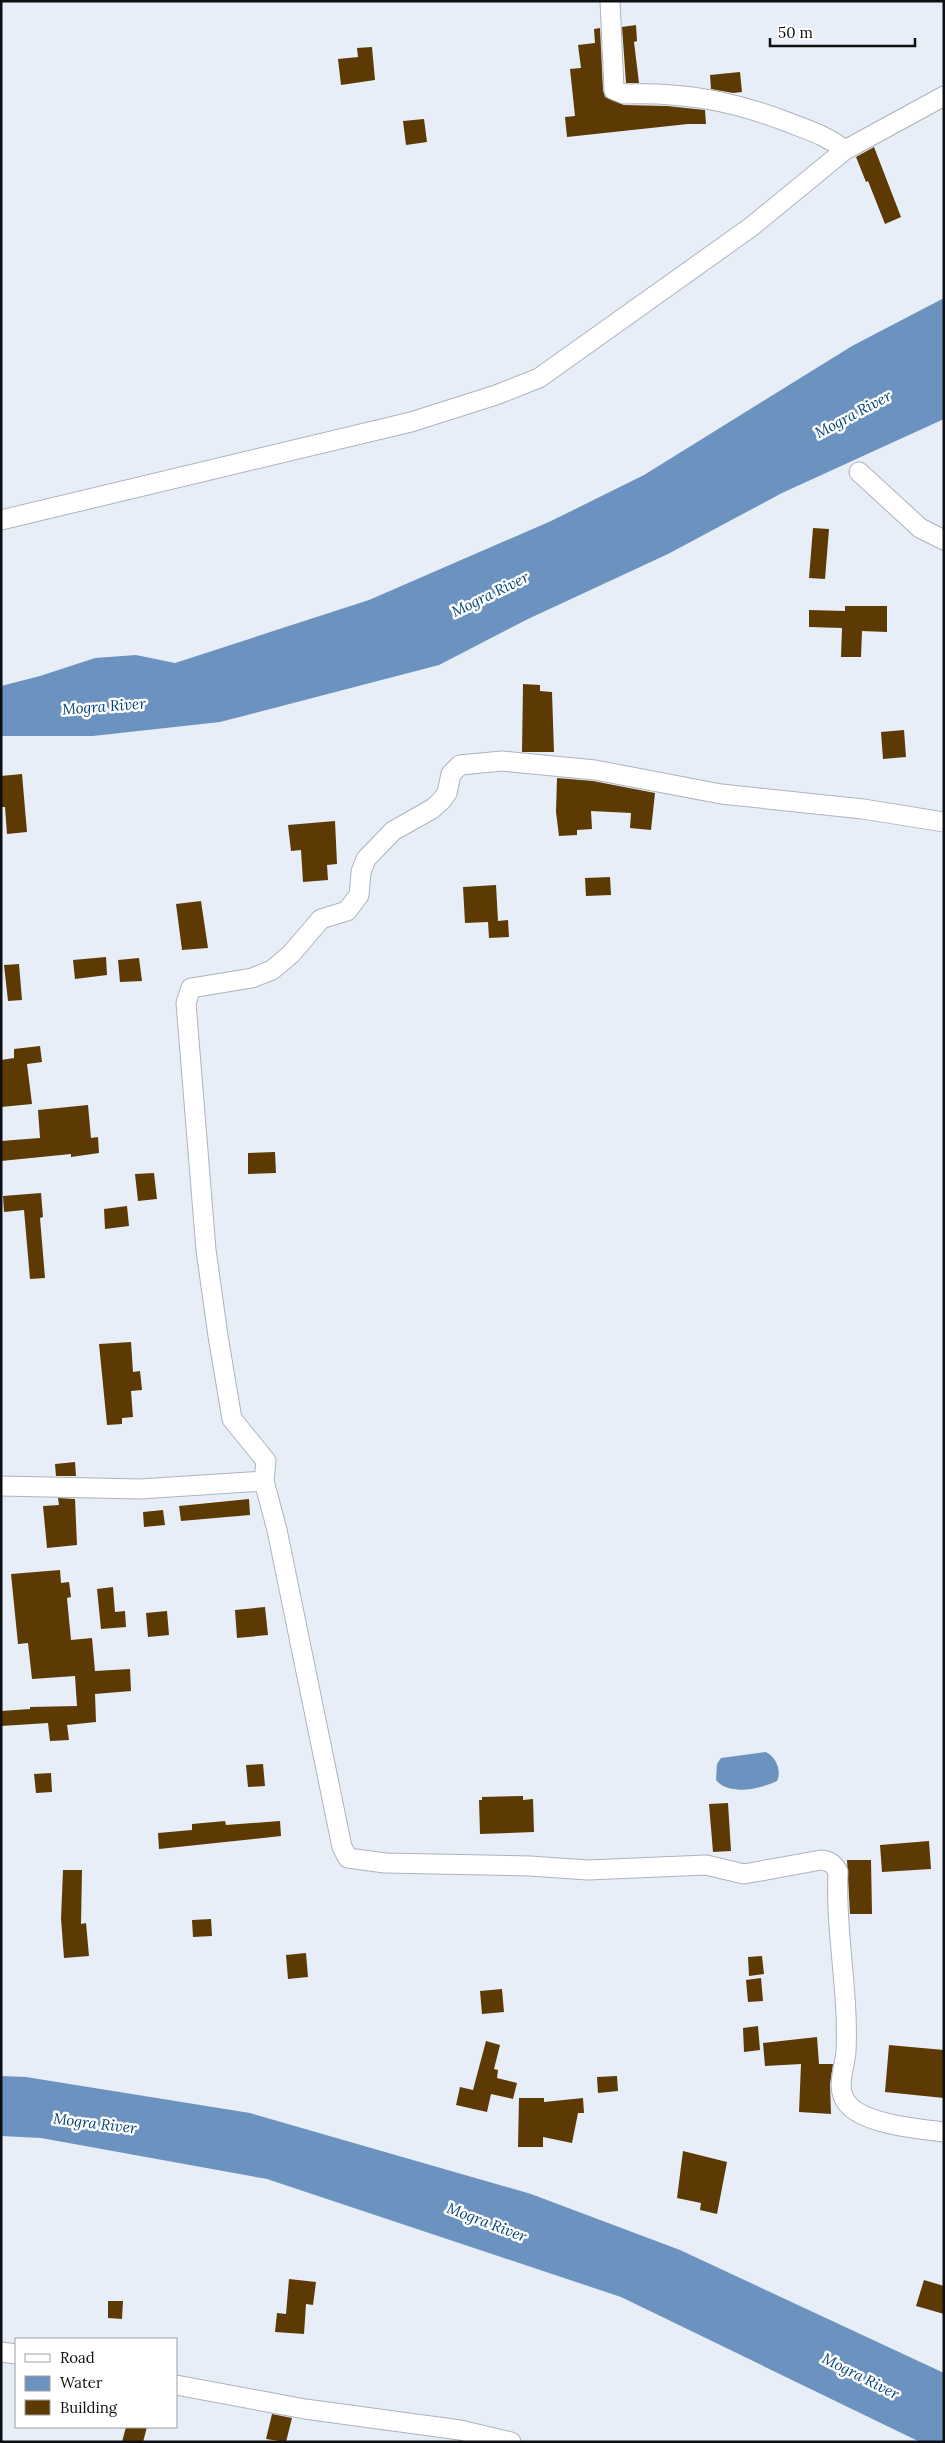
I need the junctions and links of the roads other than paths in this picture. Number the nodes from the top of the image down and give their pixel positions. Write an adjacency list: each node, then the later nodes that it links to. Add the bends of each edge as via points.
1 (610, 1): 3 (street, via 614,90 624,94 677,95 746,107 829,137)
2 (944, 96): 3 (street)
3 (845, 150): 5 (street, via 751,227 540,378 411,422)
4 (859, 472): 6 (street, via 920,528)
5 (1, 520)
6 (944, 540)
7 (944, 822): 8 (street, via 863,809 720,794 595,770 502,761 460,765 451,774 447,793 441,801 393,831 366,859 359,895 347,911 321,919 291,954 272,970 252,978 191,988 186,1003 186,1024 206,1250 218,1336 232,1419 266,1461)
8 (264, 1481): 9 (street, via 140,1489); 10 (street, via 340,1838 348,1858 385,1863 588,1870 706,1865 744,1874 828,1861 838,1872 846,2052 840,2083 846,2103 864,2116)
9 (1, 1486)
10 (944, 2132)
11 (1, 2352): 12 (street)
12 (15, 2354)
13 (178, 2385): 14 (street, via 305,2409 460,2430)
14 (511, 2442)

